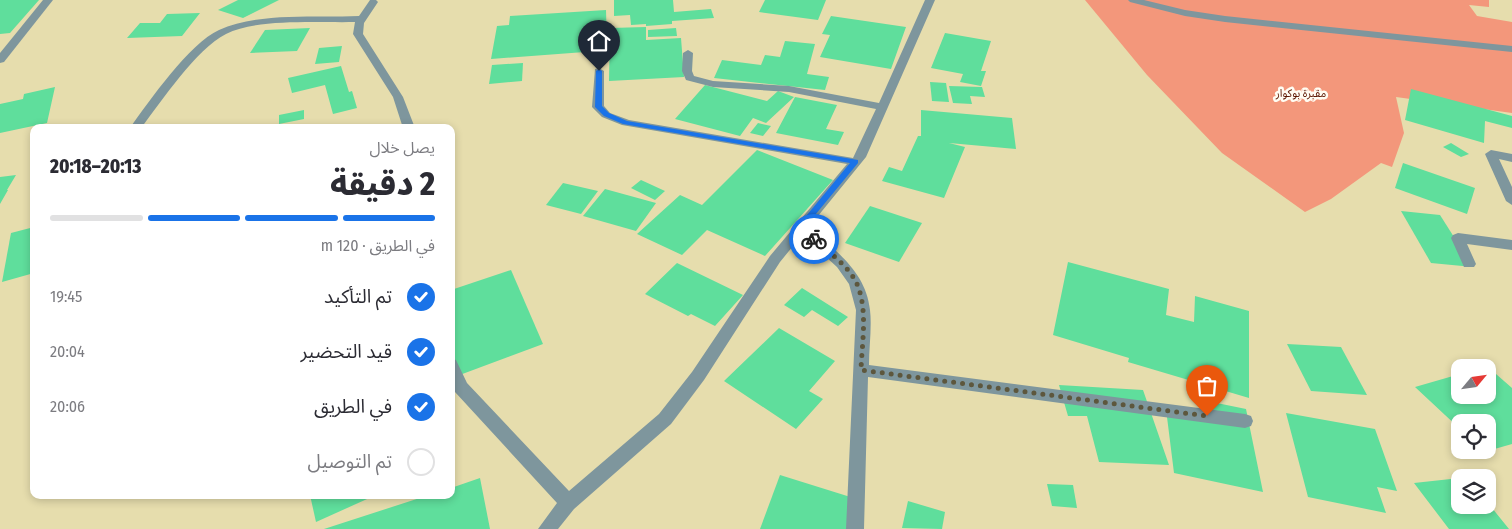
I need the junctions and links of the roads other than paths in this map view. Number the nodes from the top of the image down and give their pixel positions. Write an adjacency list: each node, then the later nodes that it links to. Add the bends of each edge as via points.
1 (48, 0): 8 (street)
2 (930, 0): 10 (street)
3 (1133, 0): 6 (street, via 1225,19)
4 (373, 2): 5 (street)
5 (362, 19): 11 (street, via 242,25 220,32 205,43); 12 (street, via 358,34 398,97)
6 (1512, 50)
7 (688, 53): 10 (street, via 690,78 712,84 789,89)
8 (0, 60)
9 (599, 71): 14 (street, via 598,107 606,115 626,123)
10 (883, 107): 14 (street)
11 (137, 124)
12 (408, 124)
13 (1512, 158): 15 (street, via 1490,154)
14 (855, 162): 16 (street)
15 (1512, 201)
16 (801, 227): 19 (street, via 842,264 856,283 864,310); 22 (street, via 775,259 698,376 664,419)
17 (1512, 245): 18 (street, via 1458,238)
18 (1469, 264)
19 (861, 370): 21 (street); 24 (street)
20 (455, 373): 22 (street, via 461,387)
21 (1245, 421)
22 (568, 503): 23 (street)
23 (547, 529)
24 (856, 529)

